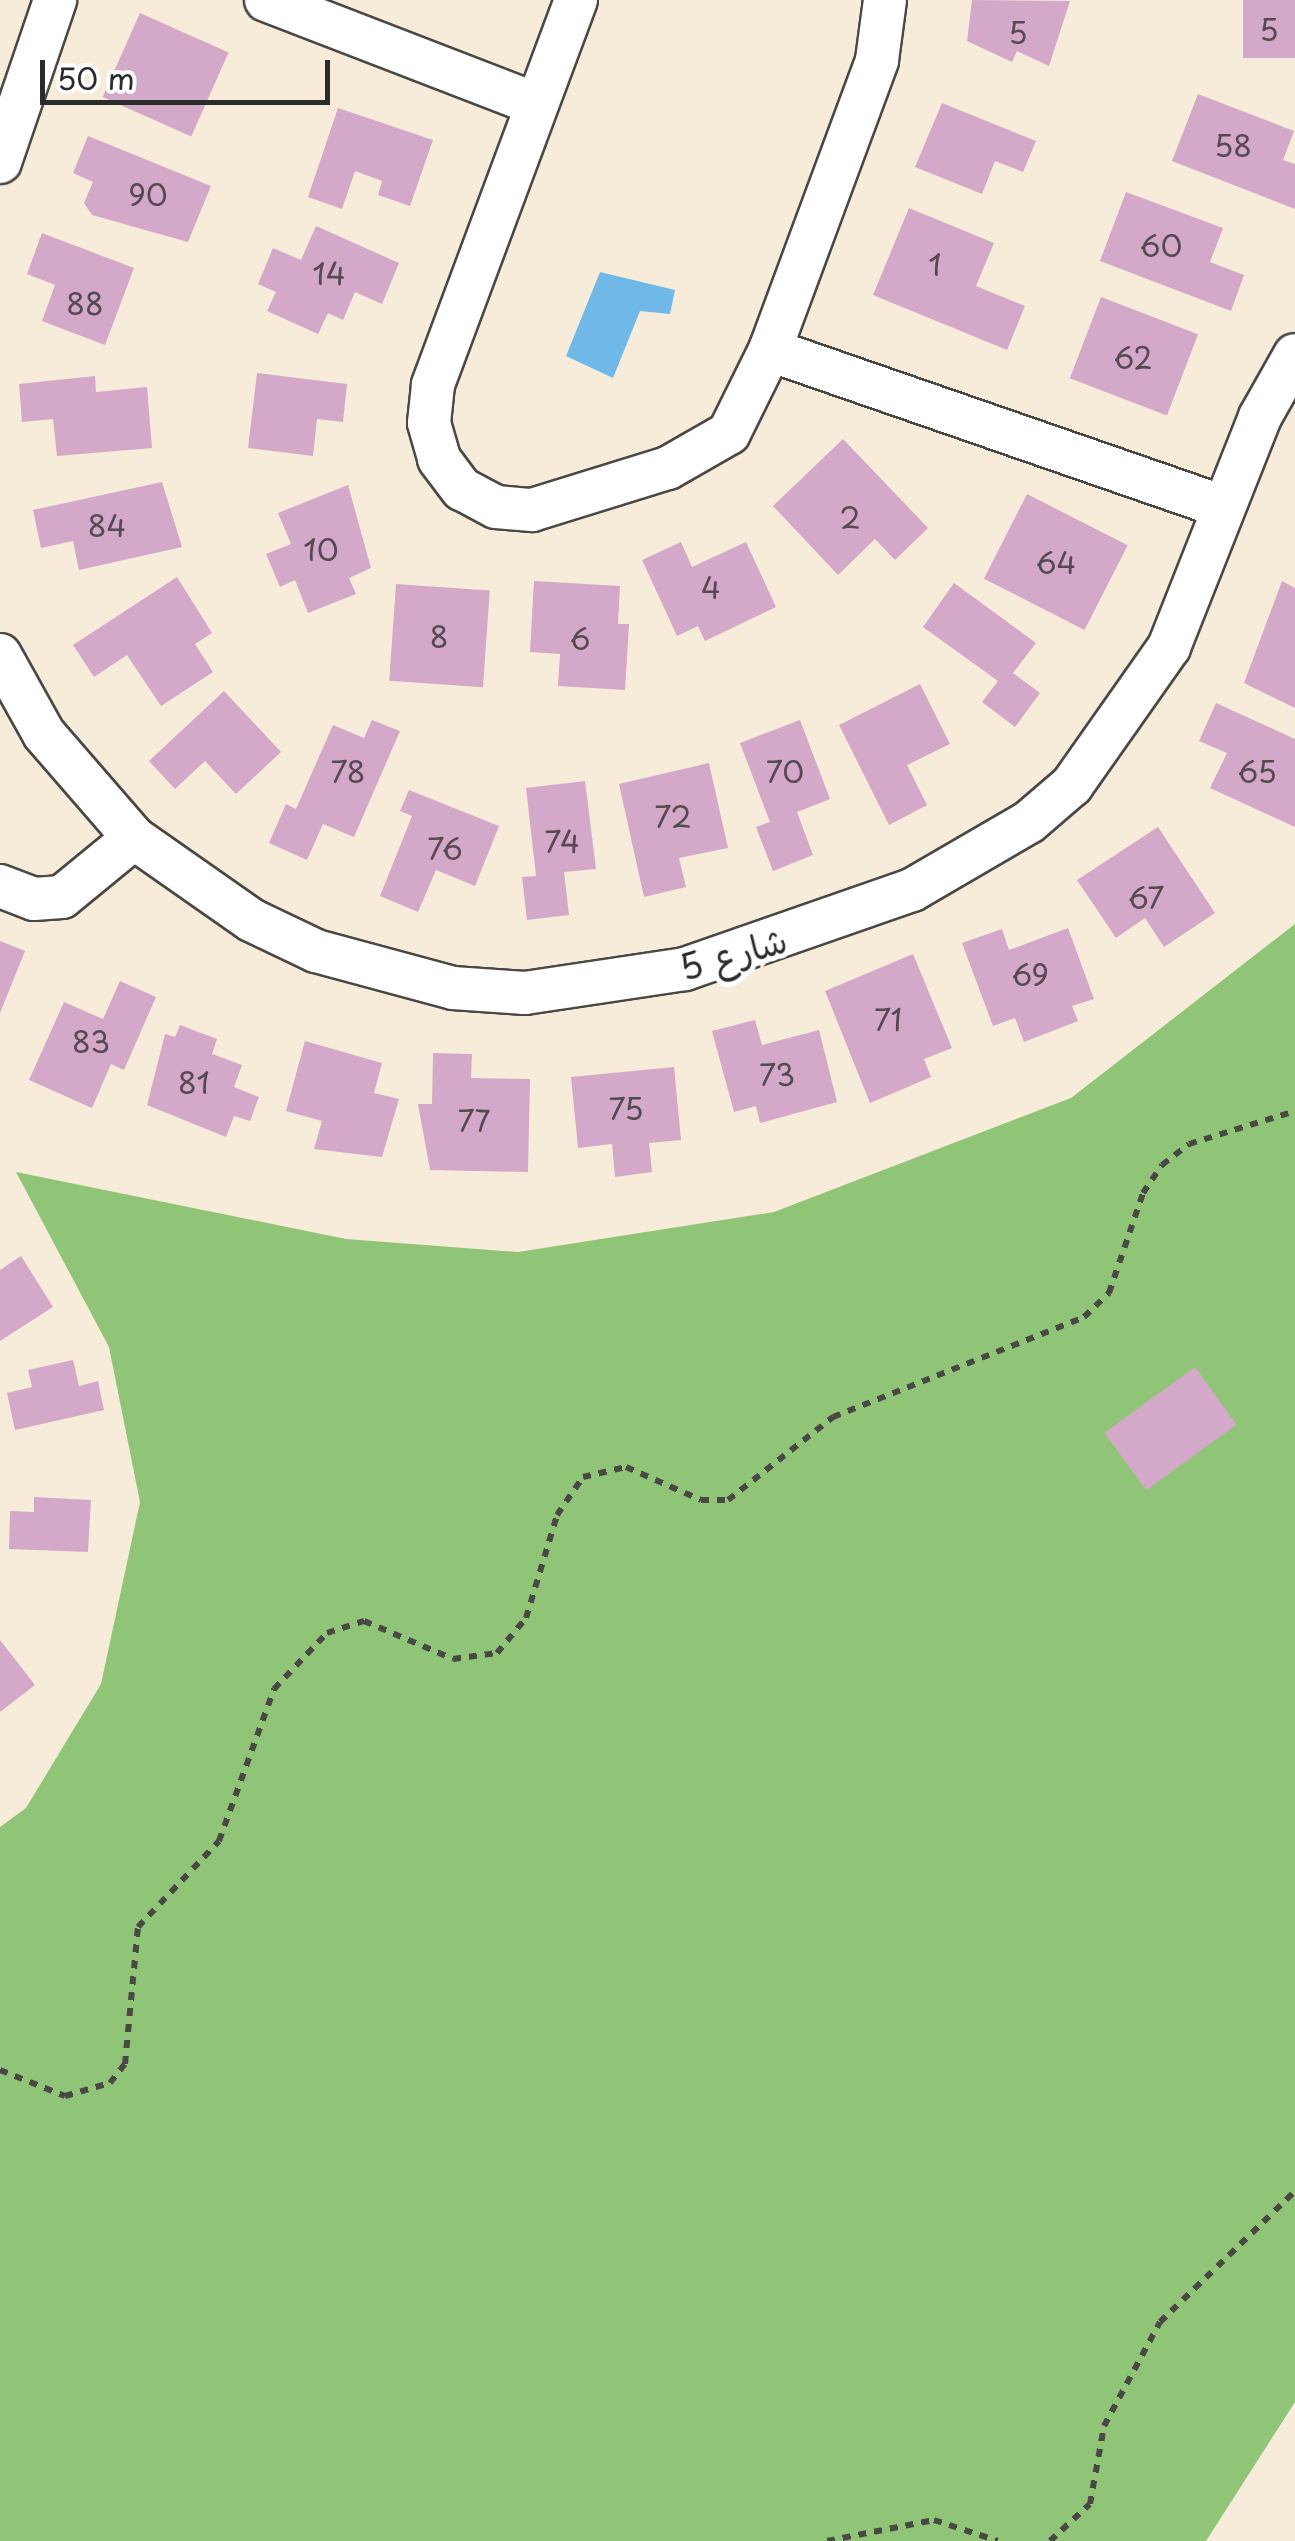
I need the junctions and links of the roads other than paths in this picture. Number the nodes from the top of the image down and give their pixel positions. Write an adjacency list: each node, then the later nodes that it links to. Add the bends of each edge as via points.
1 (55, 0): 6 (street)
2 (266, 0): 5 (street)
3 (576, 0): 5 (street)
4 (885, 0): 7 (street, via 877,60)
5 (533, 104): 7 (street, via 434,385 429,422 439,460 462,489 496,508 532,510 704,454 747,405)
6 (0, 162)
7 (770, 350): 9 (street)
8 (1295, 355): 9 (street, شارع 5)
9 (1223, 508): 11 (street, شارع 5, via 1143,696 1072,785 1030,822 912,890 763,947 606,984 454,988 316,951 251,920)
10 (0, 655): 11 (street, شارع 5, via 44,734)
11 (134, 838): 12 (street, via 62,897 34,899)
12 (0, 886)

